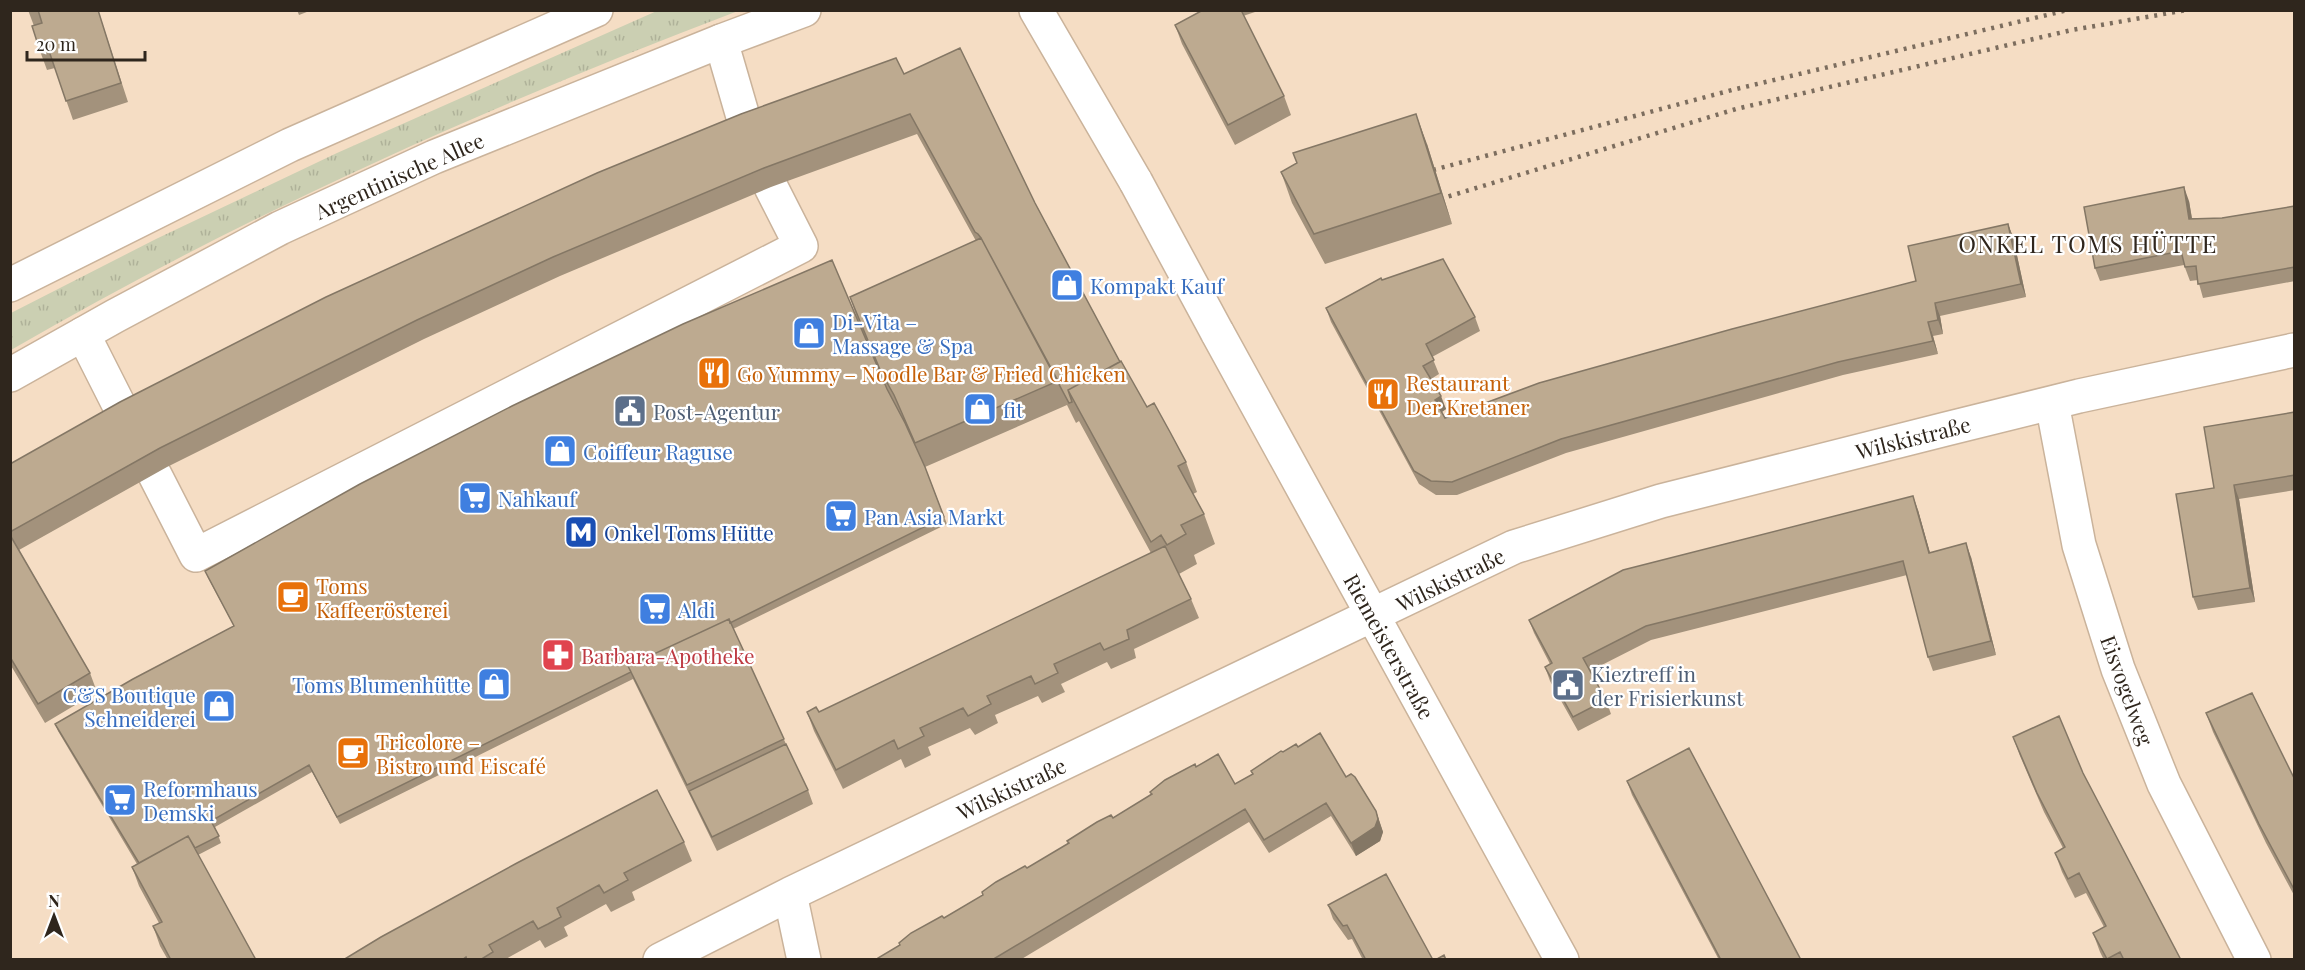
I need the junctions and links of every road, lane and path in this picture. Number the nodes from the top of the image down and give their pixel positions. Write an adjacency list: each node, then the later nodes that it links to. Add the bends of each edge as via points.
1 (596, 10): 7 (street, via 290,146)
2 (804, 10): 4 (street, Argentinische Allee)
3 (1036, 10): 14 (street, Riemeisterstraße, bridge, via 1136,182)
4 (721, 41): 5 (street); 8 (street, Argentinische Allee, via 423,162 280,228)
5 (748, 134)
6 (771, 187): 13 (street, via 801,246 196,555)
7 (10, 285)
8 (83, 334): 10 (street, Argentinische Allee); 12 (street)
9 (2295, 350): 11 (street, Wilskistraße)
10 (10, 375)
11 (2052, 403): 14 (street, Wilskistraße, via 1661,501 1593,522 1514,547); 19 (street, Eisvogelweg, via 2079,545 2118,669 2164,784)
12 (127, 421)
13 (155, 475)
14 (1373, 616): 15 (street, Wilskistraße); 18 (street, Riemeisterstraße)
15 (790, 894): 16 (street, Wilskistraße); 17 (street)
16 (660, 960)
17 (804, 960)
18 (1562, 960)
19 (2254, 960)

